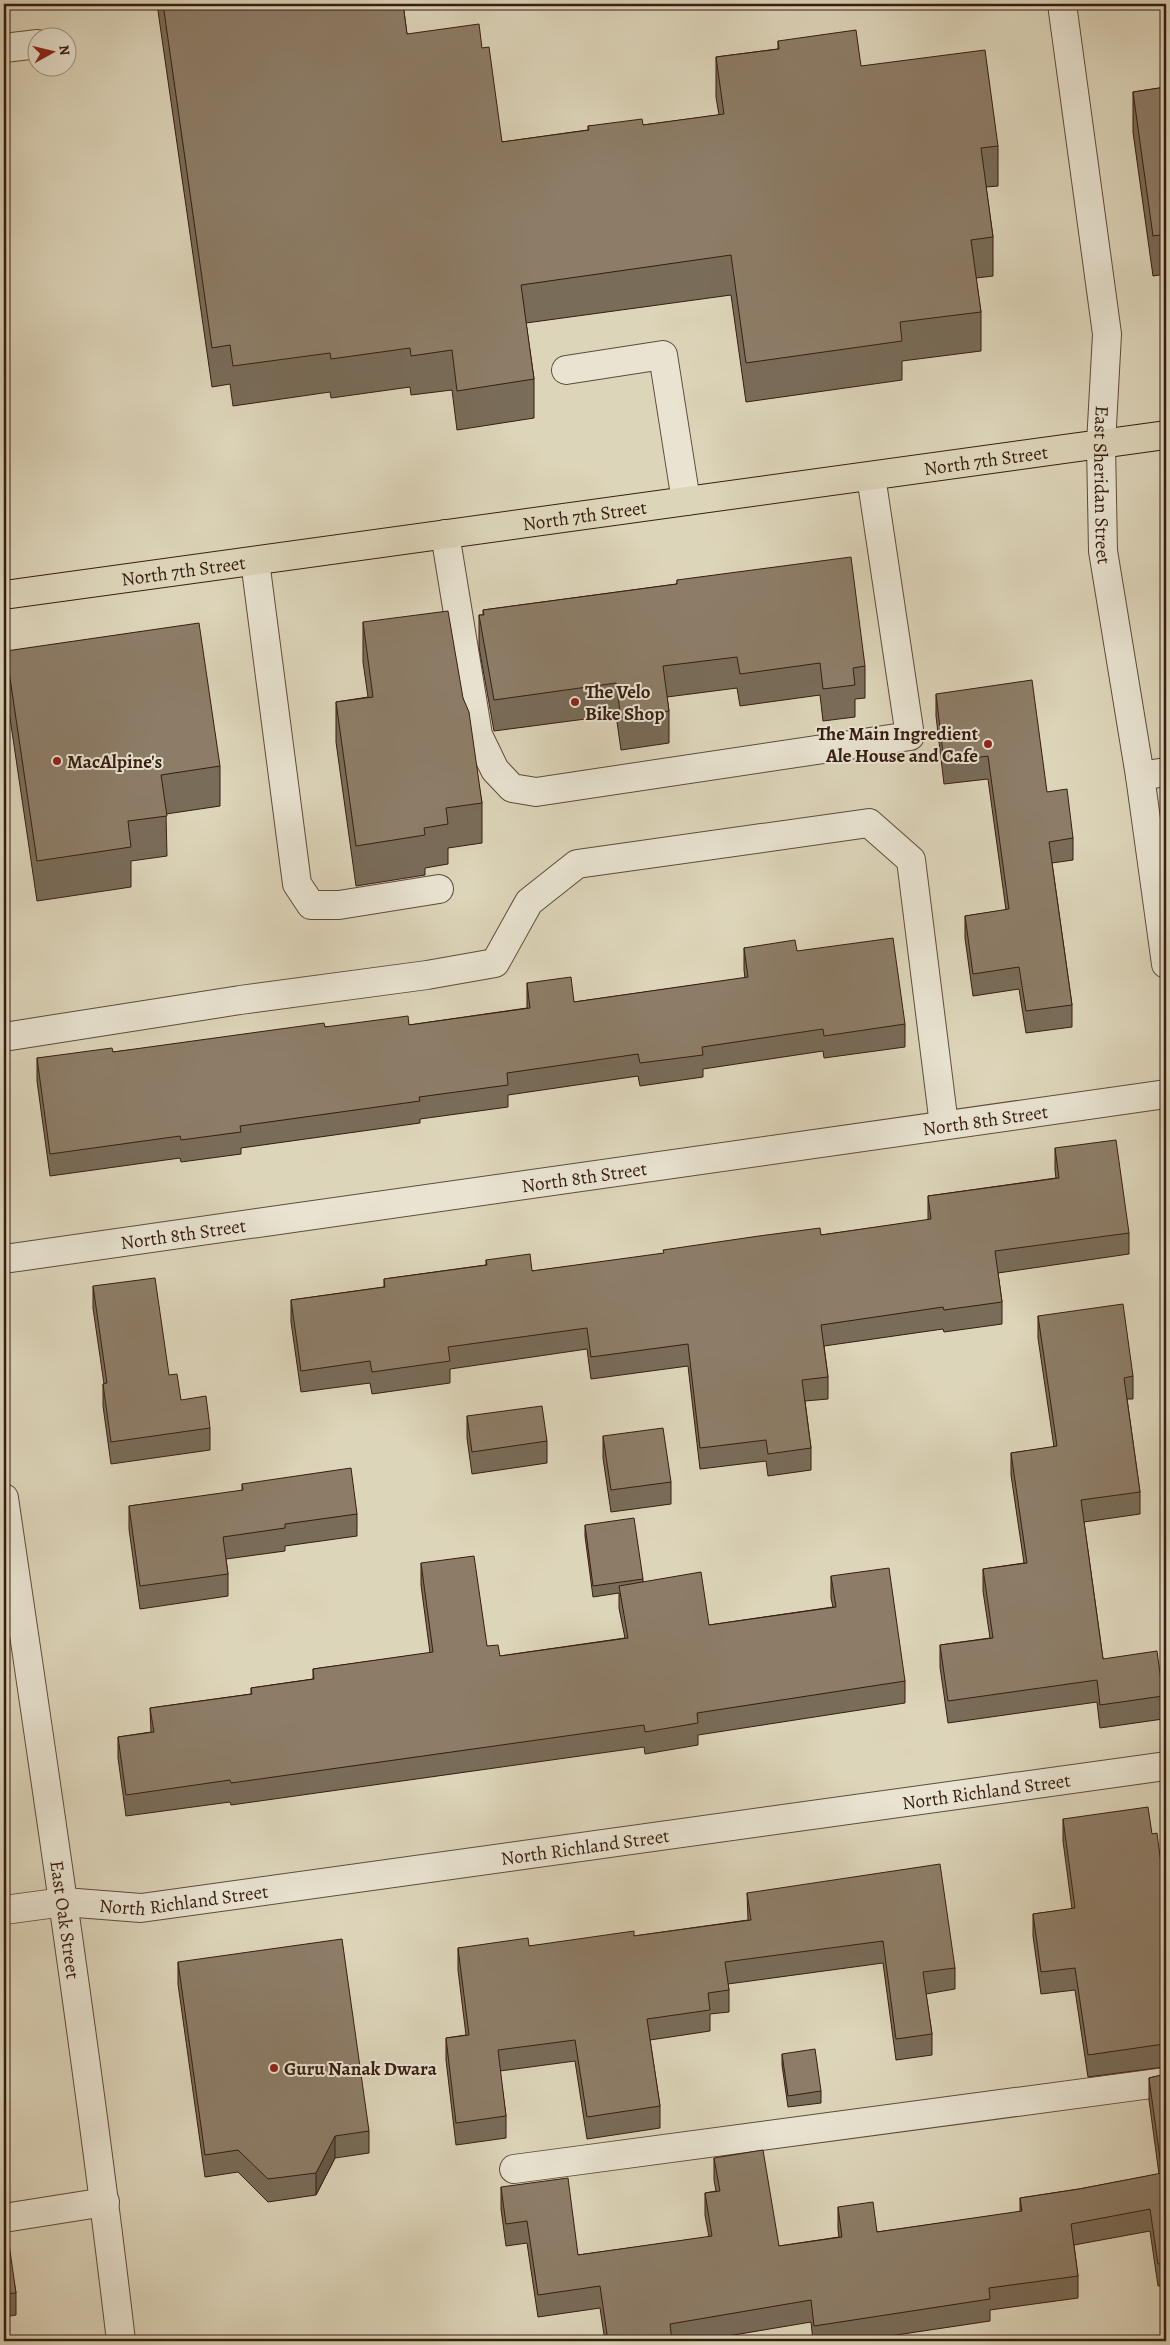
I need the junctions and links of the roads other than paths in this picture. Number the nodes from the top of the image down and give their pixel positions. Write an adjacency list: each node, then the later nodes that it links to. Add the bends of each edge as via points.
1 (1062, 4): 6 (street, East Sheridan Street, via 1107,334)
2 (28, 45): 3 (street)
3 (4, 48)
4 (566, 370): 8 (street, via 663,355)
5 (1166, 436): 6 (main road, North 7th Street)
6 (1101, 444): 7 (main road, North 7th Street); 13 (street, East Sheridan Street, via 1103,551)
7 (871, 476): 8 (main road, North 7th Street); 9 (street, via 910,736 536,792 512,788 495,770 478,736)
8 (686, 502): 9 (main road, North 7th Street)
9 (445, 534): 10 (main road, North 7th Street)
10 (255, 561): 11 (main road, North 7th Street); 14 (street, via 296,884 312,905 339,905)
11 (4, 595)
12 (1166, 772): 13 (street)
13 (1140, 776): 15 (street, East Sheridan Street)
14 (439, 889)
15 (1166, 964)
16 (4, 1037): 18 (street, via 495,963 529,902 577,864 870,824 911,860)
17 (1166, 1094): 18 (street, North 8th Street)
18 (944, 1125): 19 (street, North 8th Street)
19 (4, 1260)
20 (4, 1498): 21 (street, East Oak Street)
21 (10, 1582): 23 (street, East Oak Street)
22 (1166, 1766): 23 (street, North Richland Street, via 141,1908)
23 (64, 1902): 24 (street, North Richland Street); 27 (street, East Oak Street)
24 (4, 1910)
25 (1166, 2082): 26 (street)
26 (514, 2169)
27 (105, 2202): 28 (street); 29 (street, East Oak Street)
28 (4, 2218)
29 (121, 2341)

